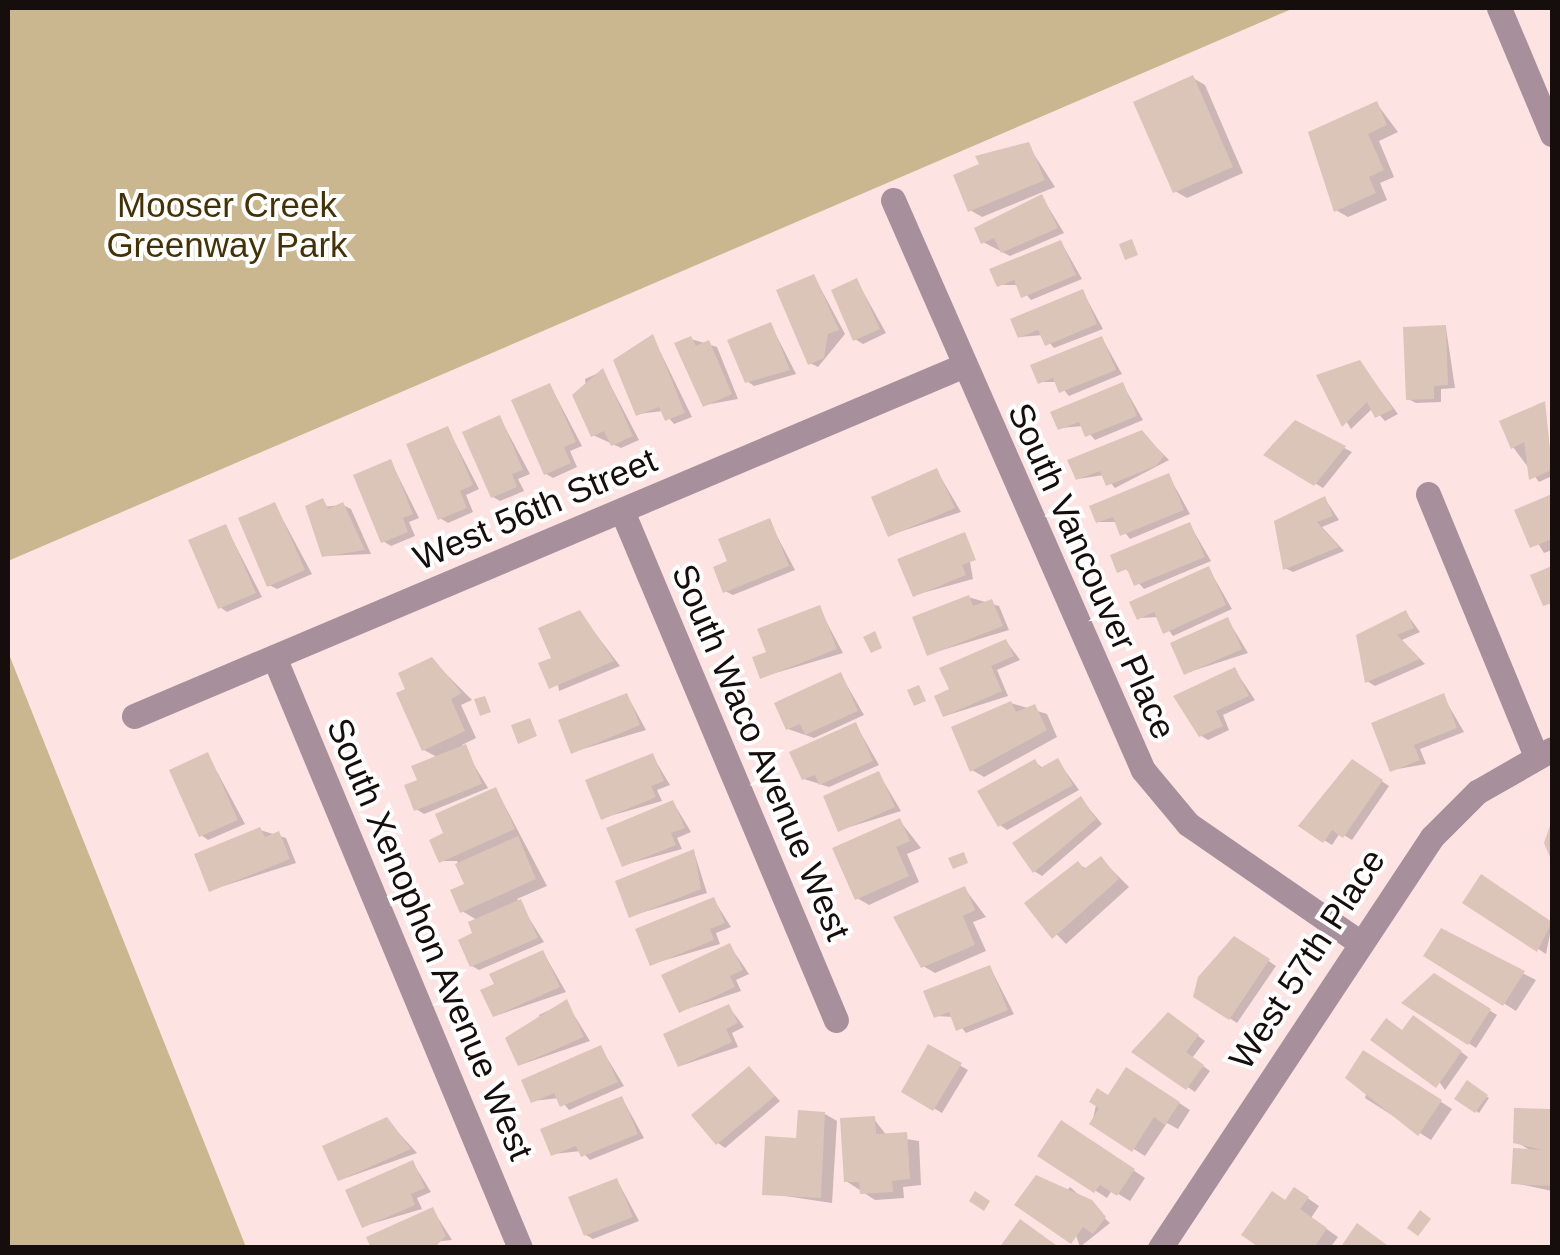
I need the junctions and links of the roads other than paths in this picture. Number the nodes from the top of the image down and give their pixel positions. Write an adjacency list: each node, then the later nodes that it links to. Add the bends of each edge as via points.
1 (1499, 8): 2 (street)
2 (1552, 134)
3 (892, 200): 4 (street, South Vancouver Place)
4 (962, 366): 6 (street, West 56th Street); 10 (street, South Vancouver Place, via 1116,726 1146,776 1188,824)
5 (1428, 494): 9 (street)
6 (622, 510): 7 (street, West 56th Street); 11 (street, South Waco Avenue West)
7 (274, 658): 8 (street, West 56th Street); 12 (street, South Xenophon Avenue West)
8 (134, 716)
9 (1544, 753): 10 (street, West 57th Place, via 1451,814)
10 (1359, 942): 13 (street, West 57th Place)
11 (836, 1020)
12 (520, 1248)
13 (1160, 1248)

